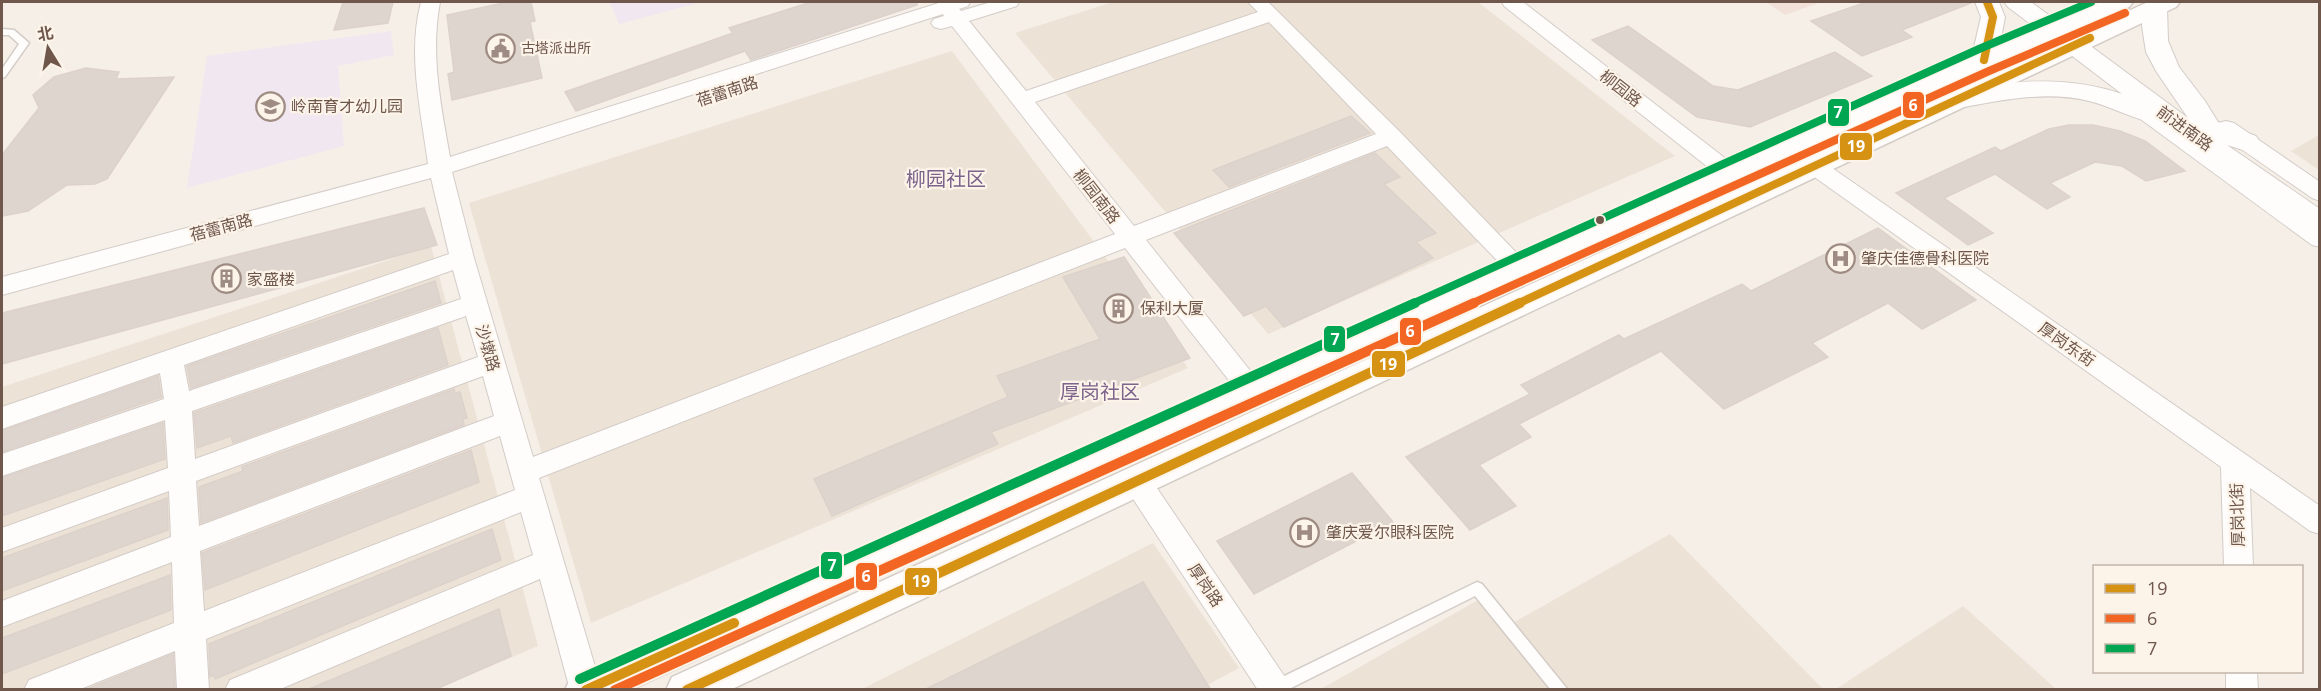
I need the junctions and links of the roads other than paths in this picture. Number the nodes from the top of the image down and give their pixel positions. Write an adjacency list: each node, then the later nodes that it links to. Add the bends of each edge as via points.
1 (430, 2): 21 (street, 沙墩路, via 426,73)
2 (1010, 2): 9 (street, 蓓蕾南路)
3 (1511, 2): 22 (street, 柳园路)
4 (1987, 2): 13 (street, via 1993,17)
5 (2016, 2): 12 (street)
6 (2039, 2): 12 (street)
7 (2120, 2): 12 (main road)
8 (2161, 4): 12 (main road); 17 (street, via 2154,33 2157,52)
9 (952, 7): 15 (street, 柳园南路); 21 (street, 蓓蕾南路, via 578,139)
10 (1264, 8): 15 (street); 18 (street)
11 (2, 32): 14 (lane, via 11,32 24,43)
12 (2071, 34): 13 (main road); 16 (main road); 17 (street, 前进南路)
13 (1984, 60): 22 (main road)
14 (2, 75)
15 (1021, 100): 26 (street, 柳园南路)
16 (1954, 101): 17 (street, via 2012,90 2052,88 2086,92); 20 (main road)
17 (2197, 129): 19 (street); 24 (street, 前进南路); 25 (street, 前进南路); 27 (street, 前进南路)
18 (1391, 136): 26 (street); 29 (street)
19 (2246, 142): 23 (street)
20 (1814, 166): 38 (street, 厚岗东街); 41 (main road)
21 (440, 168): 28 (street, 沙墩路); 30 (street, 蓓蕾南路)
22 (1731, 174): 29 (main road)
23 (2319, 193)
24 (2319, 205)
25 (2319, 224)
26 (1130, 237): 34 (street, 柳园南路); 42 (street)
27 (2319, 239)
28 (462, 258): 31 (street, 沙墩路); 32 (street)
29 (1520, 269): 34 (main road)
30 (2, 286)
31 (476, 303): 33 (street, 沙墩路); 35 (street)
32 (170, 359): 35 (street); 36 (street)
33 (493, 362): 37 (street, 沙墩路); 40 (street)
34 (1251, 390): 51 (main road)
35 (178, 405): 39 (street); 40 (street)
36 (2, 418)
37 (509, 421): 42 (street, 沙墩路); 45 (street)
38 (2235, 463): 43 (street, 厚岗东街); 47 (street, 厚岗北街)
39 (2, 465)
40 (181, 474): 44 (street); 45 (street)
41 (1136, 480): 52 (main road); 53 (street, 厚岗路)
42 (527, 484): 46 (street, 沙墩路); 49 (street)
43 (2319, 522)
44 (2, 540)
45 (185, 544): 48 (street); 49 (street)
46 (549, 562): 51 (street, 沙墩路); 56 (street)
47 (2238, 565)
48 (2, 614)
49 (190, 631): 54 (street); 55 (street)
50 (2242, 673): 58 (street)
51 (585, 689)
52 (687, 689)
53 (1275, 689): 57 (lane, via 1477,588)
54 (40, 690)
55 (193, 690)
56 (241, 690)
57 (1561, 690)
58 (2242, 690)

